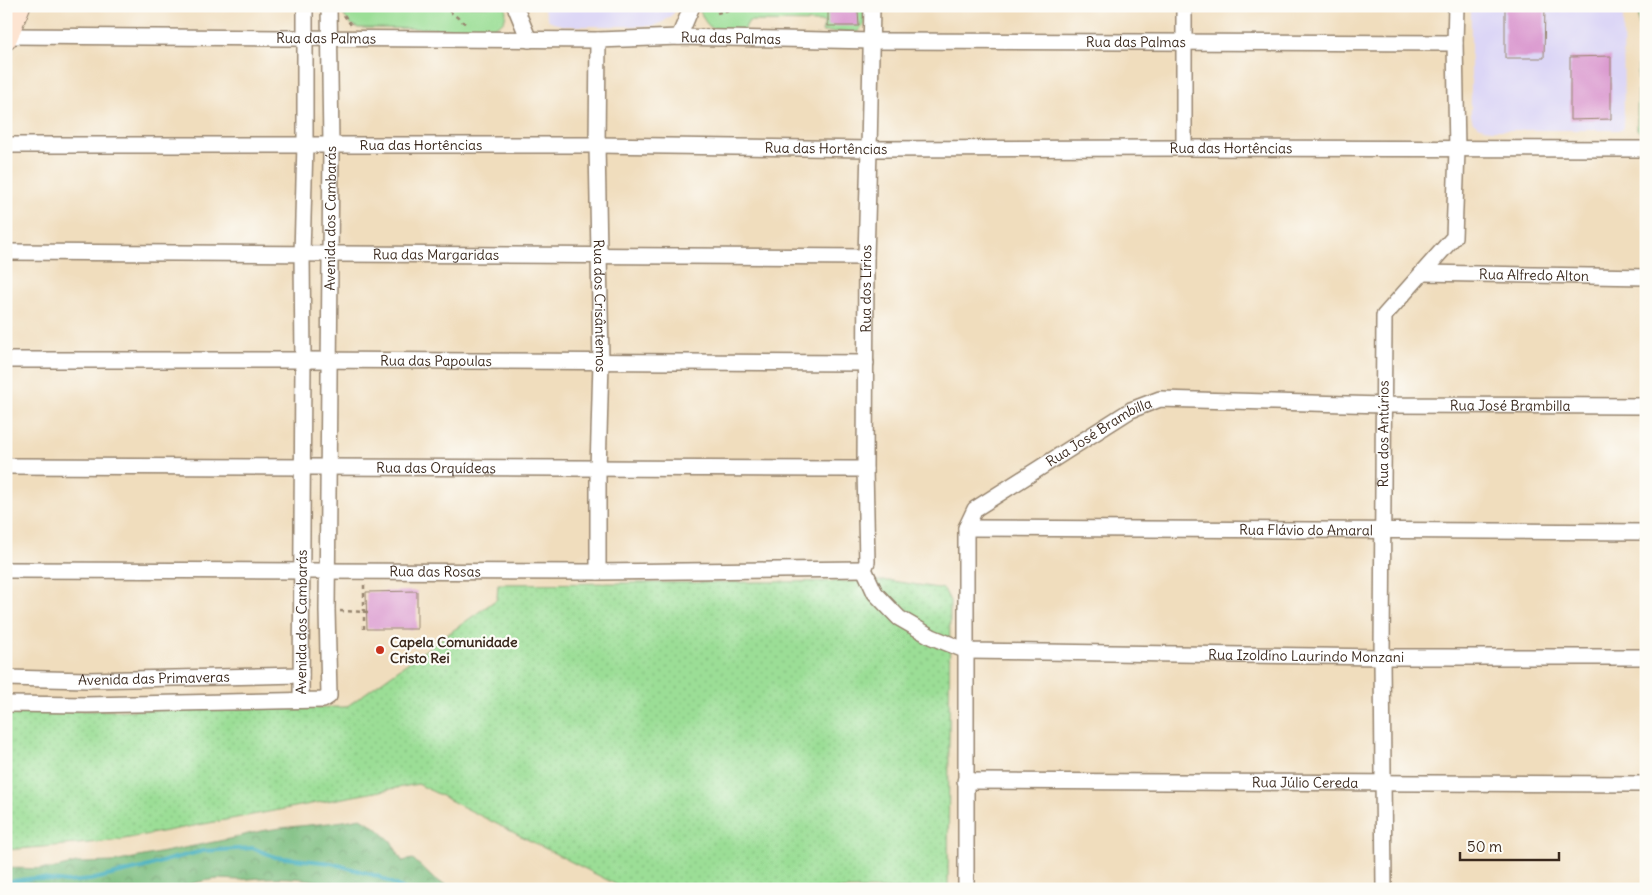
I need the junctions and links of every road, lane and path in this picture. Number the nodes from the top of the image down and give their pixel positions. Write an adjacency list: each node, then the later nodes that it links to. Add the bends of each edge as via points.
1 (20, 6): 13 (main road)
2 (305, 6): 16 (street, Avenida dos Cambarás)
3 (330, 6): 15 (street, Avenida dos Cambarás)
4 (443, 6): 12 (path)
5 (515, 6): 18 (street)
6 (692, 6): 14 (street)
7 (744, 6): 11 (path)
8 (872, 6): 20 (street, Rua dos Lírios)
9 (1184, 6): 21 (street)
10 (1456, 6): 22 (street, Rua dos Antúrios)
11 (717, 13)
12 (472, 29)
13 (7, 36): 16 (street, Rua das Palmas); 17 (main road)
14 (679, 37): 19 (street, Rua das Palmas); 20 (street, Rua das Palmas)
15 (330, 38): 16 (street, Rua das Palmas); 18 (street, Rua das Palmas); 25 (street, Avenida dos Cambarás)
16 (304, 39): 24 (street, Avenida dos Cambarás)
17 (6, 40)
18 (529, 40): 19 (street, Rua das Palmas)
19 (598, 40): 26 (street, Rua dos Crisântemos)
20 (872, 41): 21 (street, Rua das Palmas); 28 (street, Rua dos Lírios)
21 (1185, 42): 22 (street, Rua das Palmas); 27 (street)
22 (1455, 43): 30 (street, Rua dos Antúrios)
23 (6, 144): 24 (street, Rua das Hortências)
24 (305, 144): 25 (street, Rua das Hortências); 33 (street, Avenida dos Cambarás)
25 (330, 145): 26 (street, Rua das Hortências); 32 (street, Avenida dos Cambarás)
26 (597, 145): 28 (street, Rua das Hortências); 34 (street, Rua dos Crisântemos)
27 (1184, 148): 28 (street, Rua das Hortências); 30 (street, Rua das Hortências)
28 (870, 149): 35 (street, Rua dos Lírios)
29 (1646, 149): 30 (street, Rua das Hortências)
30 (1458, 150): 36 (street, Rua dos Antúrios, via 1454,237)
31 (6, 252): 33 (street, Rua das Margaridas)
32 (329, 253): 33 (street, Rua das Margaridas); 34 (street, Rua das Margaridas); 40 (street, Avenida dos Cambarás)
33 (302, 254): 39 (street, Avenida dos Cambarás)
34 (599, 254): 35 (street, Rua das Margaridas); 41 (street, Rua dos Crisântemos)
35 (866, 257): 42 (street, Rua dos Lírios)
36 (1423, 273): 37 (street, Rua Alfredo Alton); 43 (street, Rua dos Antúrios, via 1384,316)
37 (1646, 277)
38 (6, 360): 39 (street, Rua das Papoulas)
39 (303, 360): 40 (street, Rua das Papoulas); 46 (street, Avenida dos Cambarás)
40 (330, 360): 41 (street, Rua das Papoulas); 47 (street, Avenida dos Cambarás)
41 (601, 362): 42 (street, Rua das Papoulas); 49 (street, Rua dos Crisântemos)
42 (866, 363): 48 (street, Rua dos Lírios)
43 (1383, 405): 44 (street, Rua José Brambilla); 50 (street, Rua José Brambilla, via 1160,399 1131,410 975,509); 51 (street, Rua dos Antúrios)
44 (1646, 406)
45 (6, 466): 46 (street, Rua das Orquídeas)
46 (302, 466): 47 (street, Rua das Orquídeas); 55 (street, Avenida dos Cambarás)
47 (329, 467): 49 (street, Rua das Orquídeas); 56 (street, Avenida dos Cambarás)
48 (865, 469): 49 (street, Rua das Orquídeas); 53 (street, Rua dos Lírios, via 867,562)
49 (598, 470): 58 (street, Rua dos Crisântemos)
50 (966, 528): 51 (street, Rua Flávio do Amaral); 63 (street)
51 (1382, 530): 52 (street, Rua Flávio do Amaral); 64 (street, Rua dos Antúrios)
52 (1646, 532)
53 (864, 569): 58 (street, Rua das Rosas); 63 (street, via 875,593 900,618 932,637)
54 (6, 570): 55 (street, Rua das Rosas)
55 (302, 571): 56 (street, Rua das Rosas); 66 (street, Avenida dos Cambarás)
56 (328, 571): 57 (street, Rua das Rosas); 59 (street, Avenida dos Cambarás)
57 (365, 572): 58 (street, Rua das Rosas); 60 (path)
58 (598, 572)
59 (327, 610): 60 (path); 69 (street, Avenida dos Cambarás, via 329,696 323,700)
60 (364, 612): 61 (path); 62 (path)
61 (371, 612)
62 (364, 629)
63 (967, 651): 64 (street, Rua Izoldino Laurindo Monzani); 72 (street)
64 (1382, 657): 65 (street, Rua Izoldino Laurindo Monzani); 73 (street, Rua dos Antúrios)
65 (1646, 657)
66 (301, 675): 68 (street, Avenida das Primaveras); 69 (street, Avenida dos Cambarás)
67 (6, 678): 68 (street, Avenida das Primaveras)
68 (88, 680): 71 (street)
69 (300, 700): 71 (street, Avenida das Primaveras)
70 (6, 704): 71 (street, Avenida das Primaveras)
71 (87, 705)
72 (965, 781): 73 (street, Rua Júlio Cereda); 75 (street)
73 (1384, 783): 74 (street, Rua Júlio Cereda); 76 (street, Rua dos Antúrios)
74 (1646, 784)
75 (966, 889)
76 (1384, 889)

